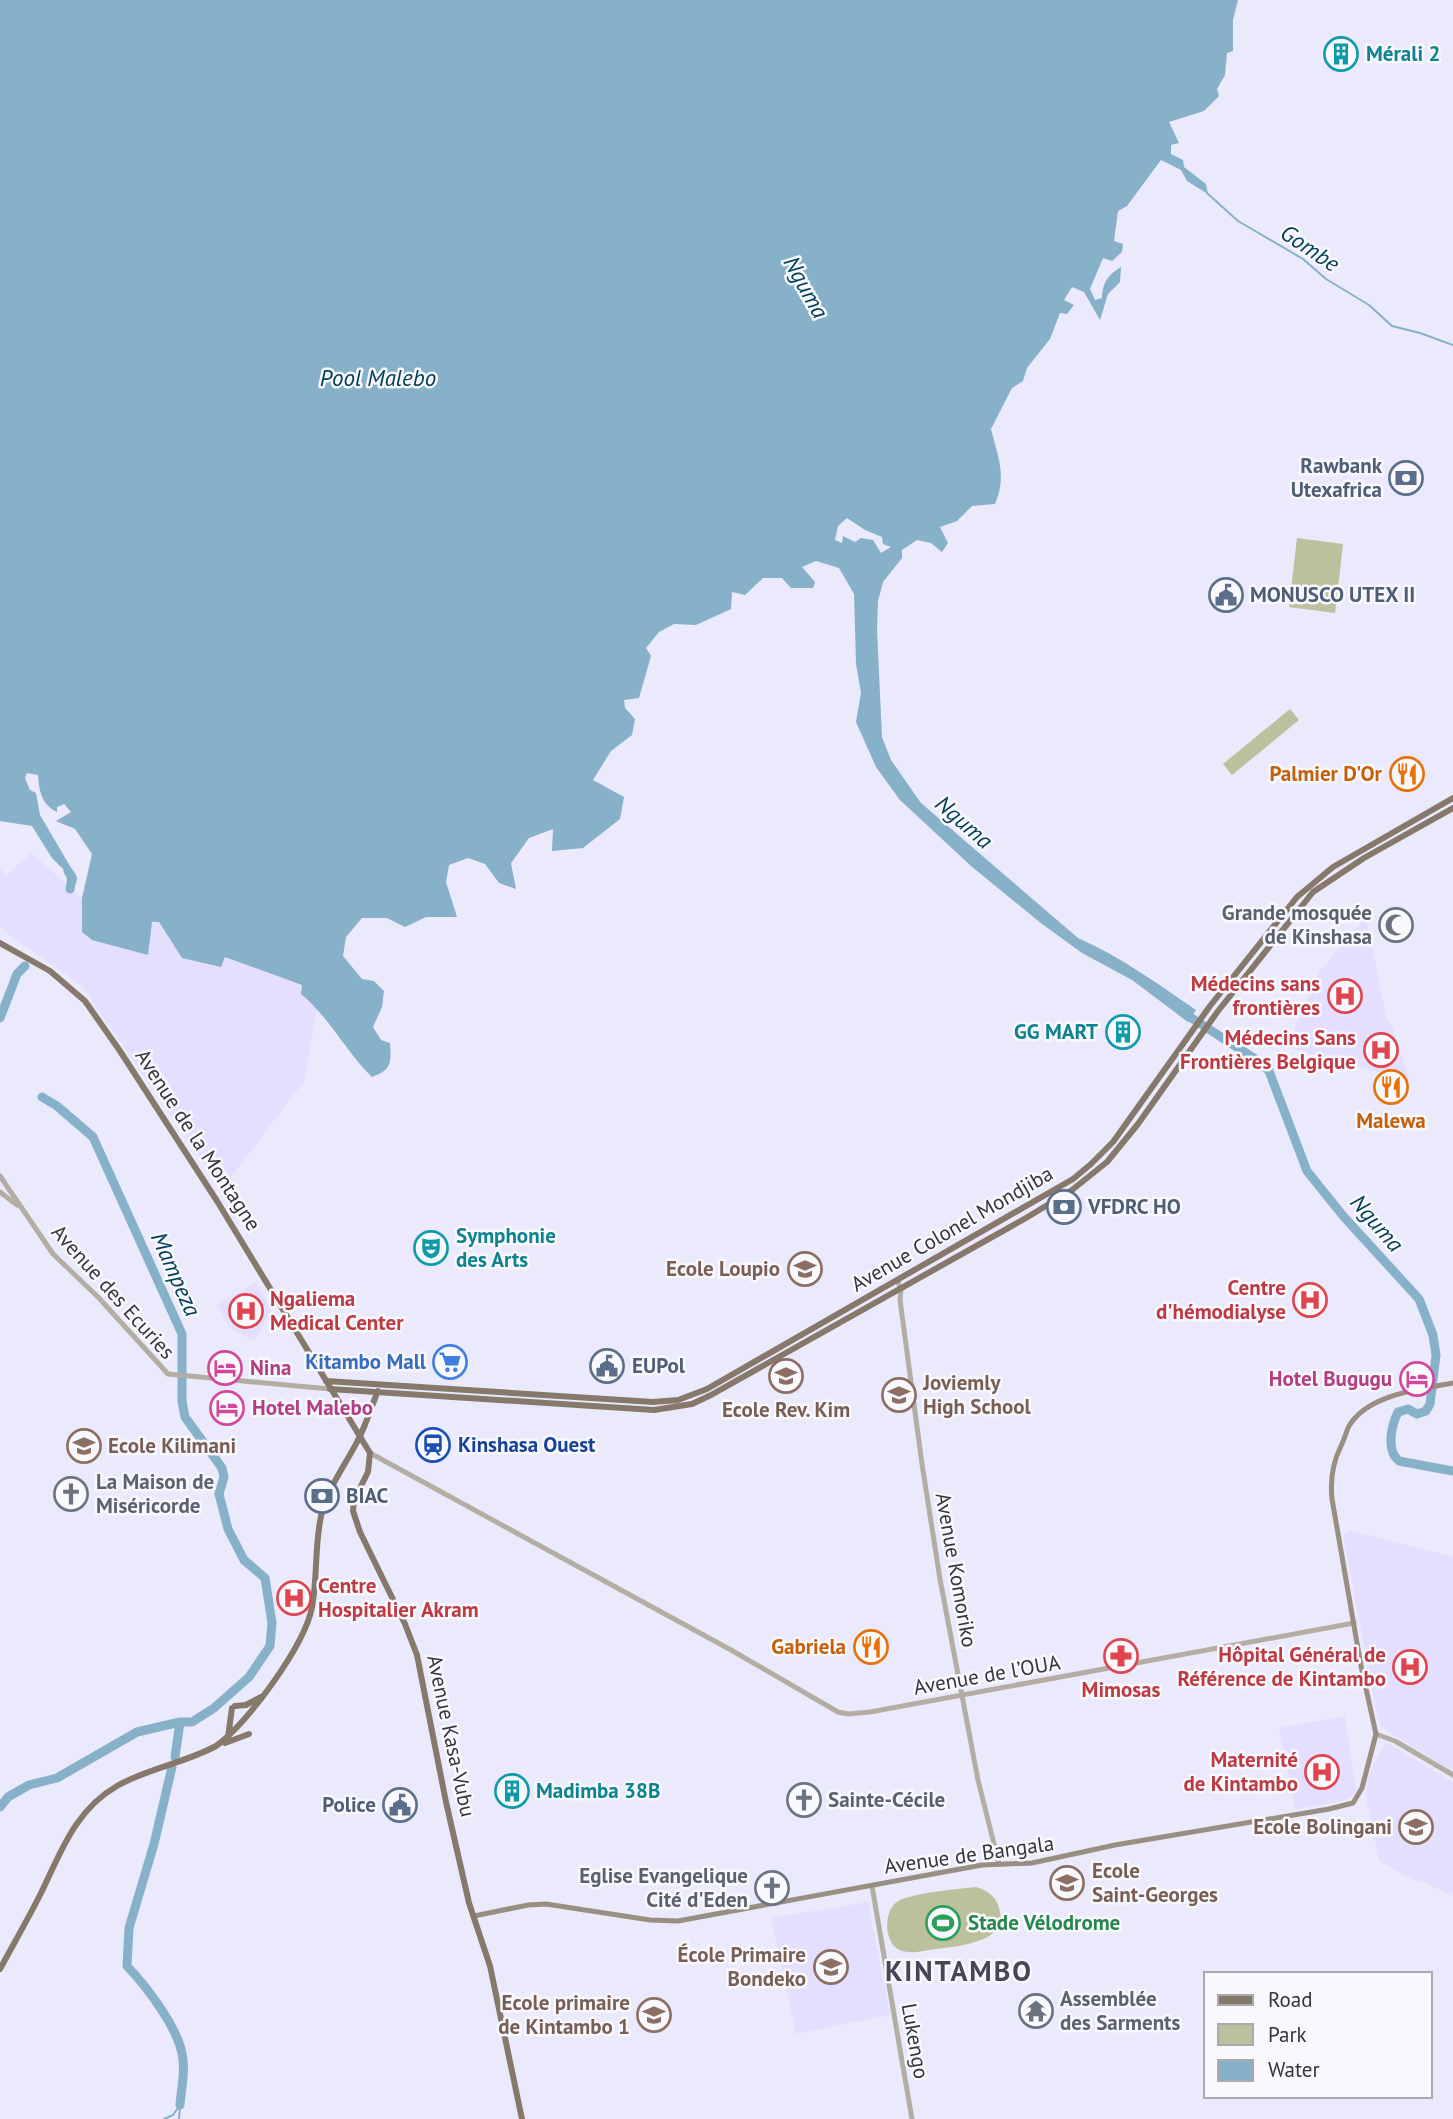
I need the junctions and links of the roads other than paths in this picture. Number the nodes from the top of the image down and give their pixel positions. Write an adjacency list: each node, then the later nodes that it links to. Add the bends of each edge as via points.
1 (1453, 798): 7 (main road, Avenue Colonel Mondjiba, via 1311,883 1210,1006 1130,1120 1091,1164 1055,1191)
2 (1453, 808): 8 (main road, Avenue Colonel Mondjiba, via 1313,892 1218,1011 1138,1124 1097,1171)
3 (0, 944): 9 (main road, Avenue de la Montagne, via 63,981 85,1001 217,1201)
4 (0, 1175): 6 (street, Avenue des Ecuries)
5 (0, 1192): 6 (street, Avenue des Ecuries)
6 (22, 1209): 11 (street, Avenue des Ecuries, via 66,1269 98,1297 163,1371 180,1377)
7 (897, 1280): 8 (street, Avenue Komoriko); 13 (main road, Avenue Colonel Mondjiba, via 707,1389 678,1400)
8 (901, 1289): 13 (main road, Avenue Colonel Mondjiba, via 718,1391 676,1408); 17 (street, Avenue Komoriko, via 922,1464)
9 (326, 1381): 11 (street, Avenue des Ecuries); 12 (main road); 13 (main road, Avenue Colonel Mondjiba)
10 (1453, 1383): 16 (main road, via 1385,1399 1350,1424 1330,1485)
11 (304, 1387): 12 (street, Avenue des Ecuries)
12 (330, 1389): 13 (main road, Avenue Colonel Mondjiba); 14 (main road)
13 (378, 1389): 14 (main road)
14 (359, 1438): 15 (main road); 18 (main road, via 322,1514 309,1620)
15 (370, 1453): 17 (street, Avenue de l’OUA, via 841,1714); 26 (main road, Avenue Kasa-Vubu, via 368,1472 352,1511 415,1647)
16 (1354, 1623): 17 (street, Avenue de l’OUA); 20 (main road)
17 (962, 1695): 24 (street, Avenue Komoriko)
18 (263, 1696): 21 (main road); 21 (main road, via 234,1707)
19 (249, 1734): 22 (main road)
20 (1376, 1734): 23 (street); 24 (main road, Avenue de Bangala, via 1362,1788 1346,1805 1115,1844 1032,1863)
21 (228, 1738): 22 (main road)
22 (216, 1746): 27 (main road, via 118,1785 87,1810 68,1836)
23 (1453, 1775)
24 (999, 1864): 25 (main road, Avenue de Bangala)
25 (872, 1886): 26 (main road, Avenue de Bangala, via 678,1921 547,1904); 29 (street, Lukengo)
26 (474, 1916): 28 (main road, Avenue Kasa-Vubu, via 490,1966)
27 (0, 1969)
28 (522, 2119)
29 (912, 2119)

